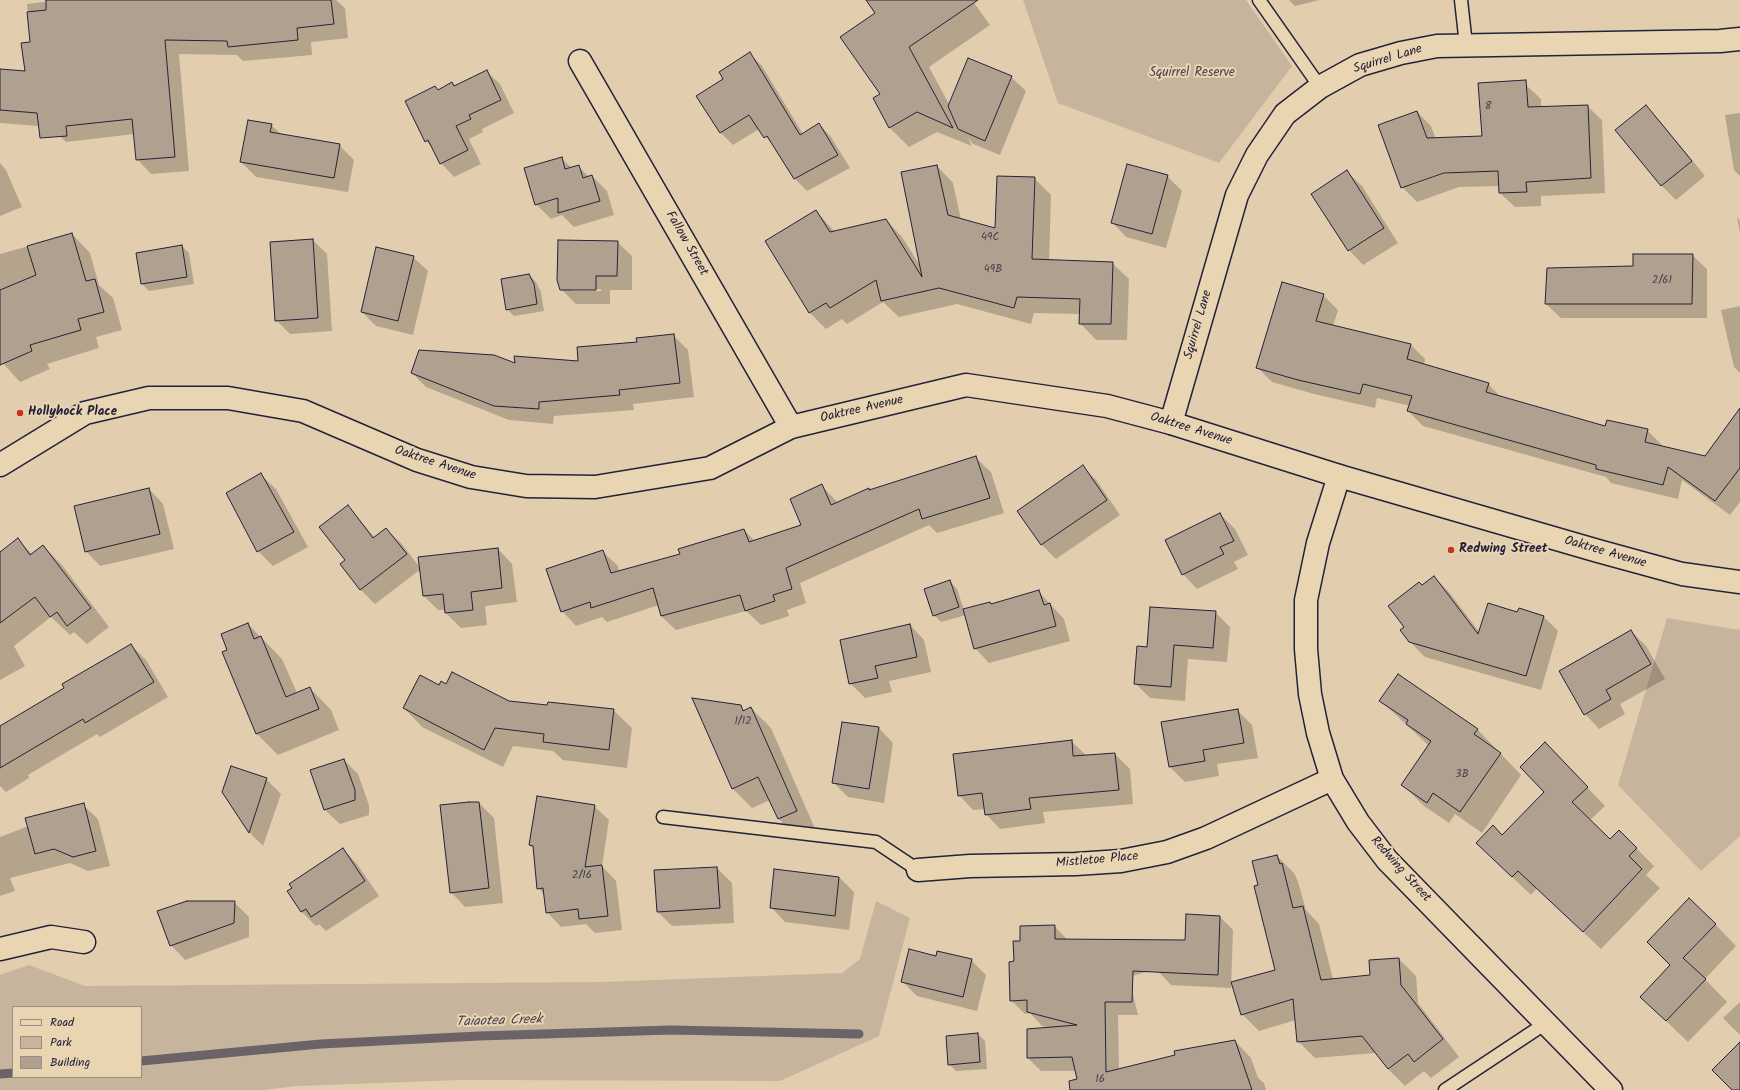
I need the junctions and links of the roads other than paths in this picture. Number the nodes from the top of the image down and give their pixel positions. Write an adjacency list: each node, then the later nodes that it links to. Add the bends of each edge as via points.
1 (1259, 0): 6 (lane)
2 (1461, 0): 4 (lane)
3 (1740, 39): 4 (street, Squirrel Lane)
4 (1466, 45): 6 (street, Squirrel Lane, via 1437,46 1401,53 1360,65)
5 (580, 61): 8 (street, Fallow Street)
6 (1320, 87): 7 (street, Squirrel Lane, via 1285,114 1256,155 1237,195)
7 (1171, 423): 8 (street, Oaktree Avenue, via 1107,406 966,385); 10 (street, Oaktree Avenue)
8 (791, 427): 9 (street, Oaktree Avenue, via 710,468 595,487 526,486 471,477 417,460 303,411 228,398 149,398 85,413)
9 (0, 465)
10 (1339, 476): 11 (street, Oaktree Avenue, via 1682,574); 12 (street, Redwing Street, via 1318,543 1306,600 1306,649 1310,694 1318,733)
11 (1740, 582)
12 (1332, 779): 14 (street, Mistletoe Place, via 1206,838 1167,852 1121,861); 17 (street, Redwing Street, via 1358,822 1387,860)
13 (663, 817): 14 (lane, via 876,842)
14 (918, 870)
15 (84, 942): 16 (street, via 51,937)
16 (0, 949)
17 (1546, 1023): 18 (lane); 19 (street, Redwing Street)
18 (1445, 1090)
19 (1611, 1090)

